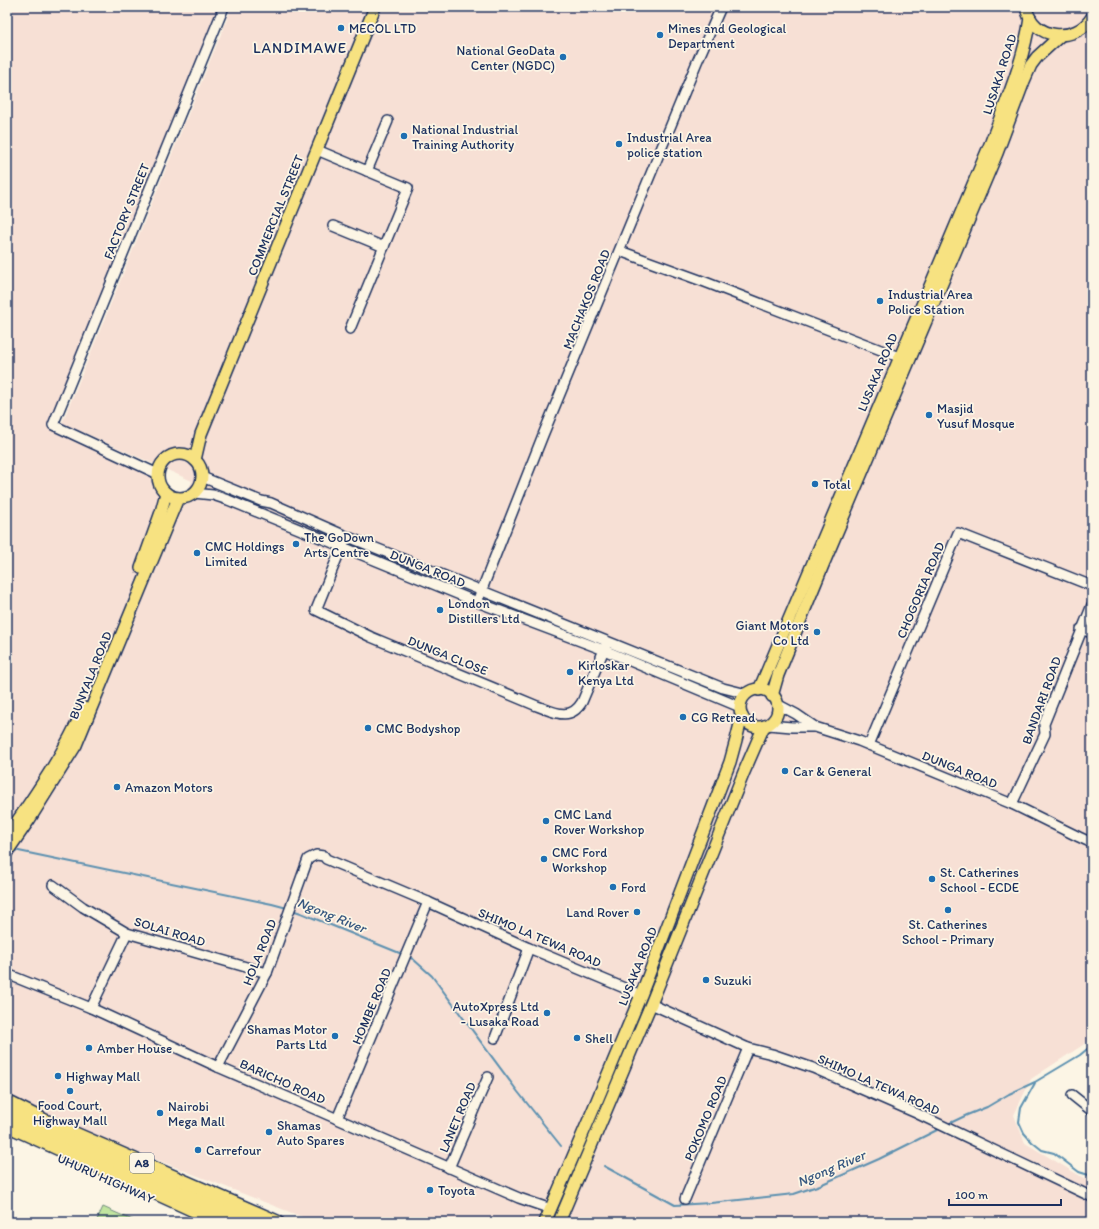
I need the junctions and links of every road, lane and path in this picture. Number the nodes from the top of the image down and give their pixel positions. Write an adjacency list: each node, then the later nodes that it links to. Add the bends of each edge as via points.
1 (224, 7): 21 (street, FACTORY STREET, via 53,425)
2 (375, 7): 11 (main road, COMMERCIAL STREET)
3 (721, 7): 15 (street, MACHAKOS ROAD)
4 (1026, 7): 6 (main road)
5 (1092, 17): 8 (main road)
6 (1030, 18): 9 (main road, via 1043,31); 17 (main road, LUSAKA ROAD, via 1022,58 991,142)
7 (1092, 29): 8 (main road)
8 (1077, 31): 9 (main road)
9 (1061, 35): 37 (main road, LUSAKA ROAD, via 1031,65 994,160 822,565 778,675)
10 (388, 121): 12 (street)
11 (316, 150): 12 (street); 18 (main road, COMMERCIAL STREET)
12 (367, 171): 14 (street, via 408,188)
13 (333, 226): 14 (street)
14 (384, 247): 16 (street)
15 (620, 251): 17 (street); 29 (street, MACHAKOS ROAD)
16 (350, 329)
17 (899, 358): 35 (main road, LUSAKA ROAD)
18 (201, 434): 19 (main road, COMMERCIAL STREET); 20 (main road, COMMERCIAL STREET)
19 (182, 454): 20 (main road); 21 (main road, via 173,455 166,460)
20 (195, 460): 22 (main road, via 202,470)
21 (158, 474): 23 (main road, via 161,488)
22 (202, 477): 24 (main road, via 200,486); 26 (street, DUNGA ROAD, via 272,503)
23 (166, 493): 25 (main road); 43 (main road, BUNYALA ROAD, via 142,566 80,718 56,764)
24 (194, 494): 25 (main road); 27 (street, DUNGA ROAD, via 213,495 228,500)
25 (178, 498): 45 (main road, BUNYALA ROAD, via 76,745)
26 (346, 536): 27 (street, DUNGA CLOSE); 29 (street, DUNGA ROAD)
27 (341, 546): 30 (street, DUNGA ROAD); 34 (street, DUNGA CLOSE, via 316,610 370,637 537,706 566,714 578,710)
28 (1092, 586): 41 (street, CHOGORIA ROAD, via 958,533)
29 (482, 591): 30 (street, MACHAKOS ROAD); 34 (street, DUNGA ROAD)
30 (477, 602): 34 (street, DUNGA ROAD)
31 (1092, 605): 32 (street, BANDARI ROAD)
32 (1081, 629): 33 (street); 42 (street, BANDARI ROAD, via 1044,724 1045,734)
33 (1092, 634)
34 (606, 646): 36 (street, DUNGA ROAD, via 723,688); 38 (street, DUNGA ROAD)
35 (758, 690): 36 (main road); 37 (main road, via 765,691)
36 (747, 694): 38 (main road, via 743,698)
37 (775, 700): 39 (main road, via 776,716); 40 (street, DUNGA ROAD)
38 (741, 712): 39 (main road, via 750,725); 53 (main road, LUSAKA ROAD, via 730,762)
39 (766, 726): 40 (street, DUNGA ROAD); 54 (main road, LUSAKA ROAD, via 744,772)
40 (815, 727): 41 (street, DUNGA ROAD)
41 (869, 745): 42 (street, DUNGA ROAD)
42 (1012, 804): 44 (street, DUNGA ROAD)
43 (7, 836)
44 (1092, 842)
45 (7, 852)
46 (324, 856): 48 (street, SHIMO LA TEWA ROAD); 51 (street, HOLA ROAD, via 316,855 308,859)
47 (53, 885): 49 (street, SOLAI ROAD, via 83,907)
48 (428, 902): 50 (street, SHIMO LA TEWA ROAD); 64 (street, HOMBE ROAD)
49 (127, 933): 51 (street, SOLAI ROAD); 55 (street)
50 (529, 948): 53 (street, SHIMO LA TEWA ROAD); 56 (street)
51 (267, 973): 58 (street, HOLA ROAD)
52 (7, 974): 55 (street, BARICHO ROAD)
53 (641, 995): 70 (main road, LUSAKA ROAD)
54 (651, 1004): 57 (street, SHIMO LA TEWA ROAD); 76 (main road, LUSAKA ROAD)
55 (90, 1008): 58 (street, BARICHO ROAD)
56 (495, 1038)
57 (748, 1048): 68 (street, SHIMO LA TEWA ROAD, via 813,1068 916,1113); 69 (street, POKOMO ROAD)
58 (218, 1067): 64 (street, BARICHO ROAD)
59 (488, 1077): 67 (street, LANET ROAD)
60 (1072, 1095): 62 (street)
61 (7, 1102): 74 (highway, A8)
62 (1092, 1111)
63 (7, 1113): 73 (highway)
64 (337, 1119): 67 (street, BARICHO ROAD)
65 (7, 1125): 72 (highway)
66 (7, 1134): 71 (highway, UHURU HIGHWAY / A8)
67 (449, 1168): 70 (street, BARICHO ROAD)
68 (1092, 1197)
69 (685, 1199)
70 (551, 1209): 75 (main road, LUSAKA ROAD)
71 (206, 1222)
72 (220, 1222)
73 (247, 1222)
74 (277, 1222)
75 (545, 1222)
76 (559, 1222)

